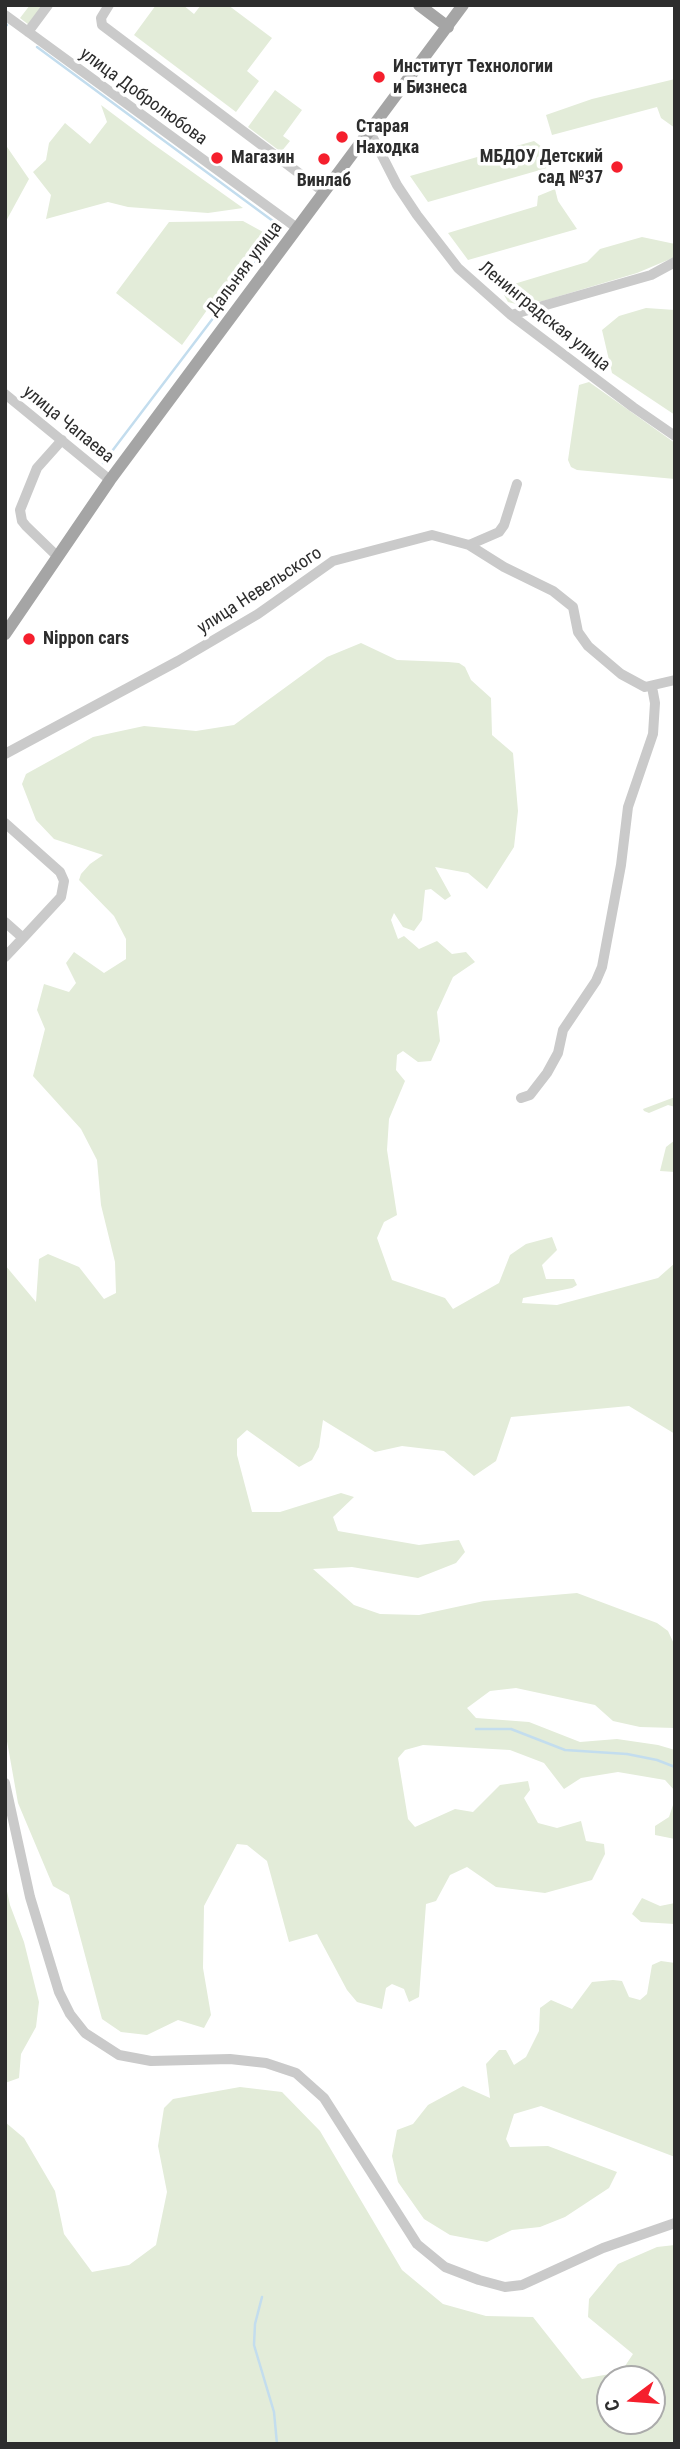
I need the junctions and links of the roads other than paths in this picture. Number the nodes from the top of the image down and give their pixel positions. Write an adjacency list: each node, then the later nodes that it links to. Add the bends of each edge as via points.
1 (48, 5): 7 (street)
2 (110, 5): 9 (street, via 100,20 102,25)
3 (419, 5): 6 (main road)
4 (464, 5): 6 (main road, Дальняя улица)
5 (5, 15): 7 (street, улица Добролюбова)
6 (448, 27): 8 (main road, Дальняя улица)
7 (28, 32): 10 (street, улица Добролюбова)
8 (370, 132): 9 (main road, Дальняя улица); 12 (street, Ленинградская улица, via 397,185 438,244)
9 (324, 191): 10 (main road, Дальняя улица)
10 (297, 228): 16 (main road, Дальняя улица)
11 (675, 262): 12 (street, via 651,275)
12 (511, 316): 14 (street, Ленинградская улица)
13 (5, 394): 15 (street, улица Чапаева)
14 (675, 436)
15 (62, 440): 16 (street, улица Чапаева); 19 (street, via 37,468 20,510 26,526)
16 (110, 480): 19 (main road, Дальняя улица)
17 (517, 484): 18 (street, via 499,532)
18 (469, 545): 22 (street, улица Невельского, via 553,591 573,607 578,632 588,646 638,685); 23 (street, улица Невельского, via 432,535 333,561 258,614)
19 (58, 557): 20 (main road, Дальняя улица)
20 (5, 634)
21 (675, 680): 22 (street)
22 (652, 687): 28 (street, via 653,734 628,807 602,967 563,1030 558,1054 547,1073 530,1095)
23 (5, 754)
24 (5, 823): 26 (street, via 60,872 64,881 61,897)
25 (5, 922): 26 (street)
26 (23, 937): 27 (street)
27 (5, 957)
28 (522, 1097)
29 (5, 1783): 30 (street, via 30,1897 60,1992 85,2033 120,2056 151,2061 230,2059 266,2063 296,2073 324,2098 417,2244 445,2267 479,2280 505,2287 522,2285 603,2248)
30 (675, 2224)

